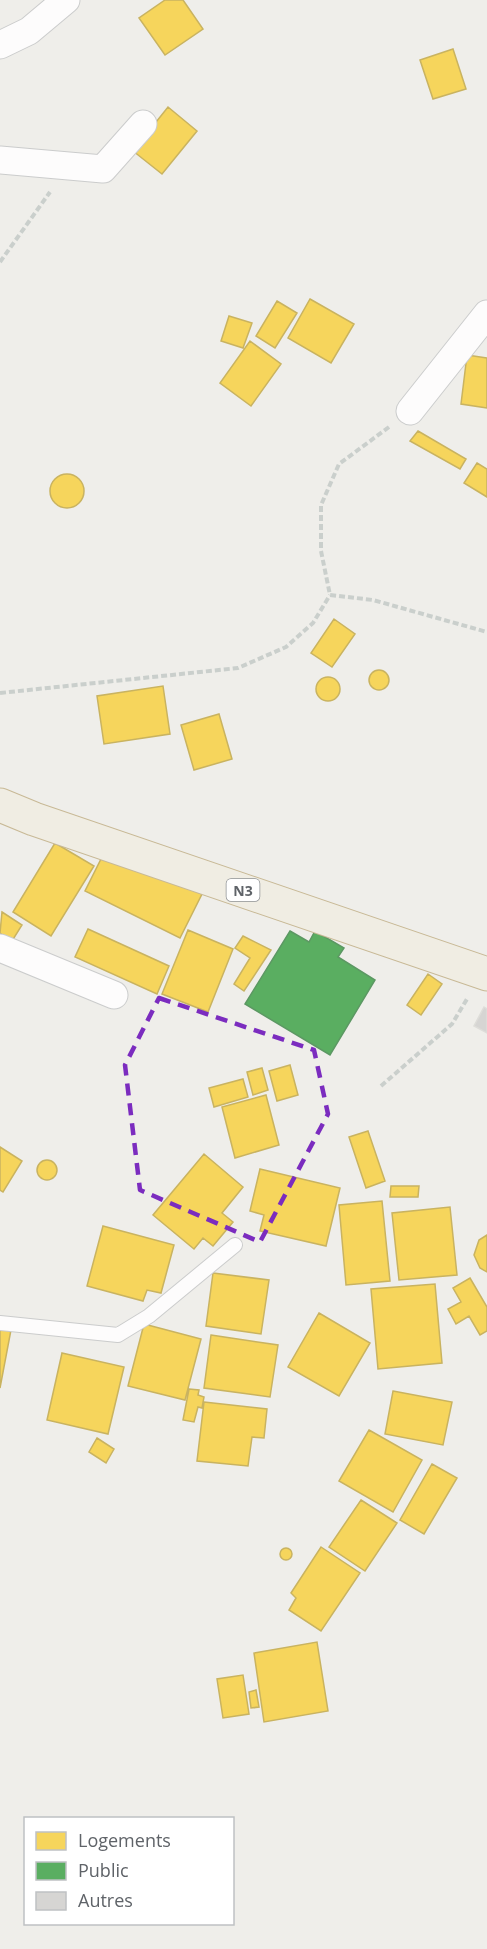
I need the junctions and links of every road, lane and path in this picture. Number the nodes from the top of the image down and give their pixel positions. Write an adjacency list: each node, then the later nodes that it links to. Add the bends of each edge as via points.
1 (66, 0): 2 (street, via 29,31)
2 (0, 45)
3 (143, 124): 5 (street, via 103,169)
4 (0, 160): 5 (street)
5 (68, 166): 6 (path)
6 (0, 262)
7 (487, 314): 8 (street)
8 (410, 411): 9 (path, via 339,464 321,505 321,551)
9 (330, 594): 10 (path, via 373,600); 11 (path, via 313,623 286,647 238,668)
10 (487, 632)
11 (0, 693)
12 (0, 804): 14 (highway, N3)
13 (0, 948): 15 (street)
14 (485, 973): 16 (path, via 452,1024)
15 (114, 995)
16 (381, 1086)
17 (235, 1245): 18 (lane, via 149,1316 118,1335)
18 (0, 1323)

